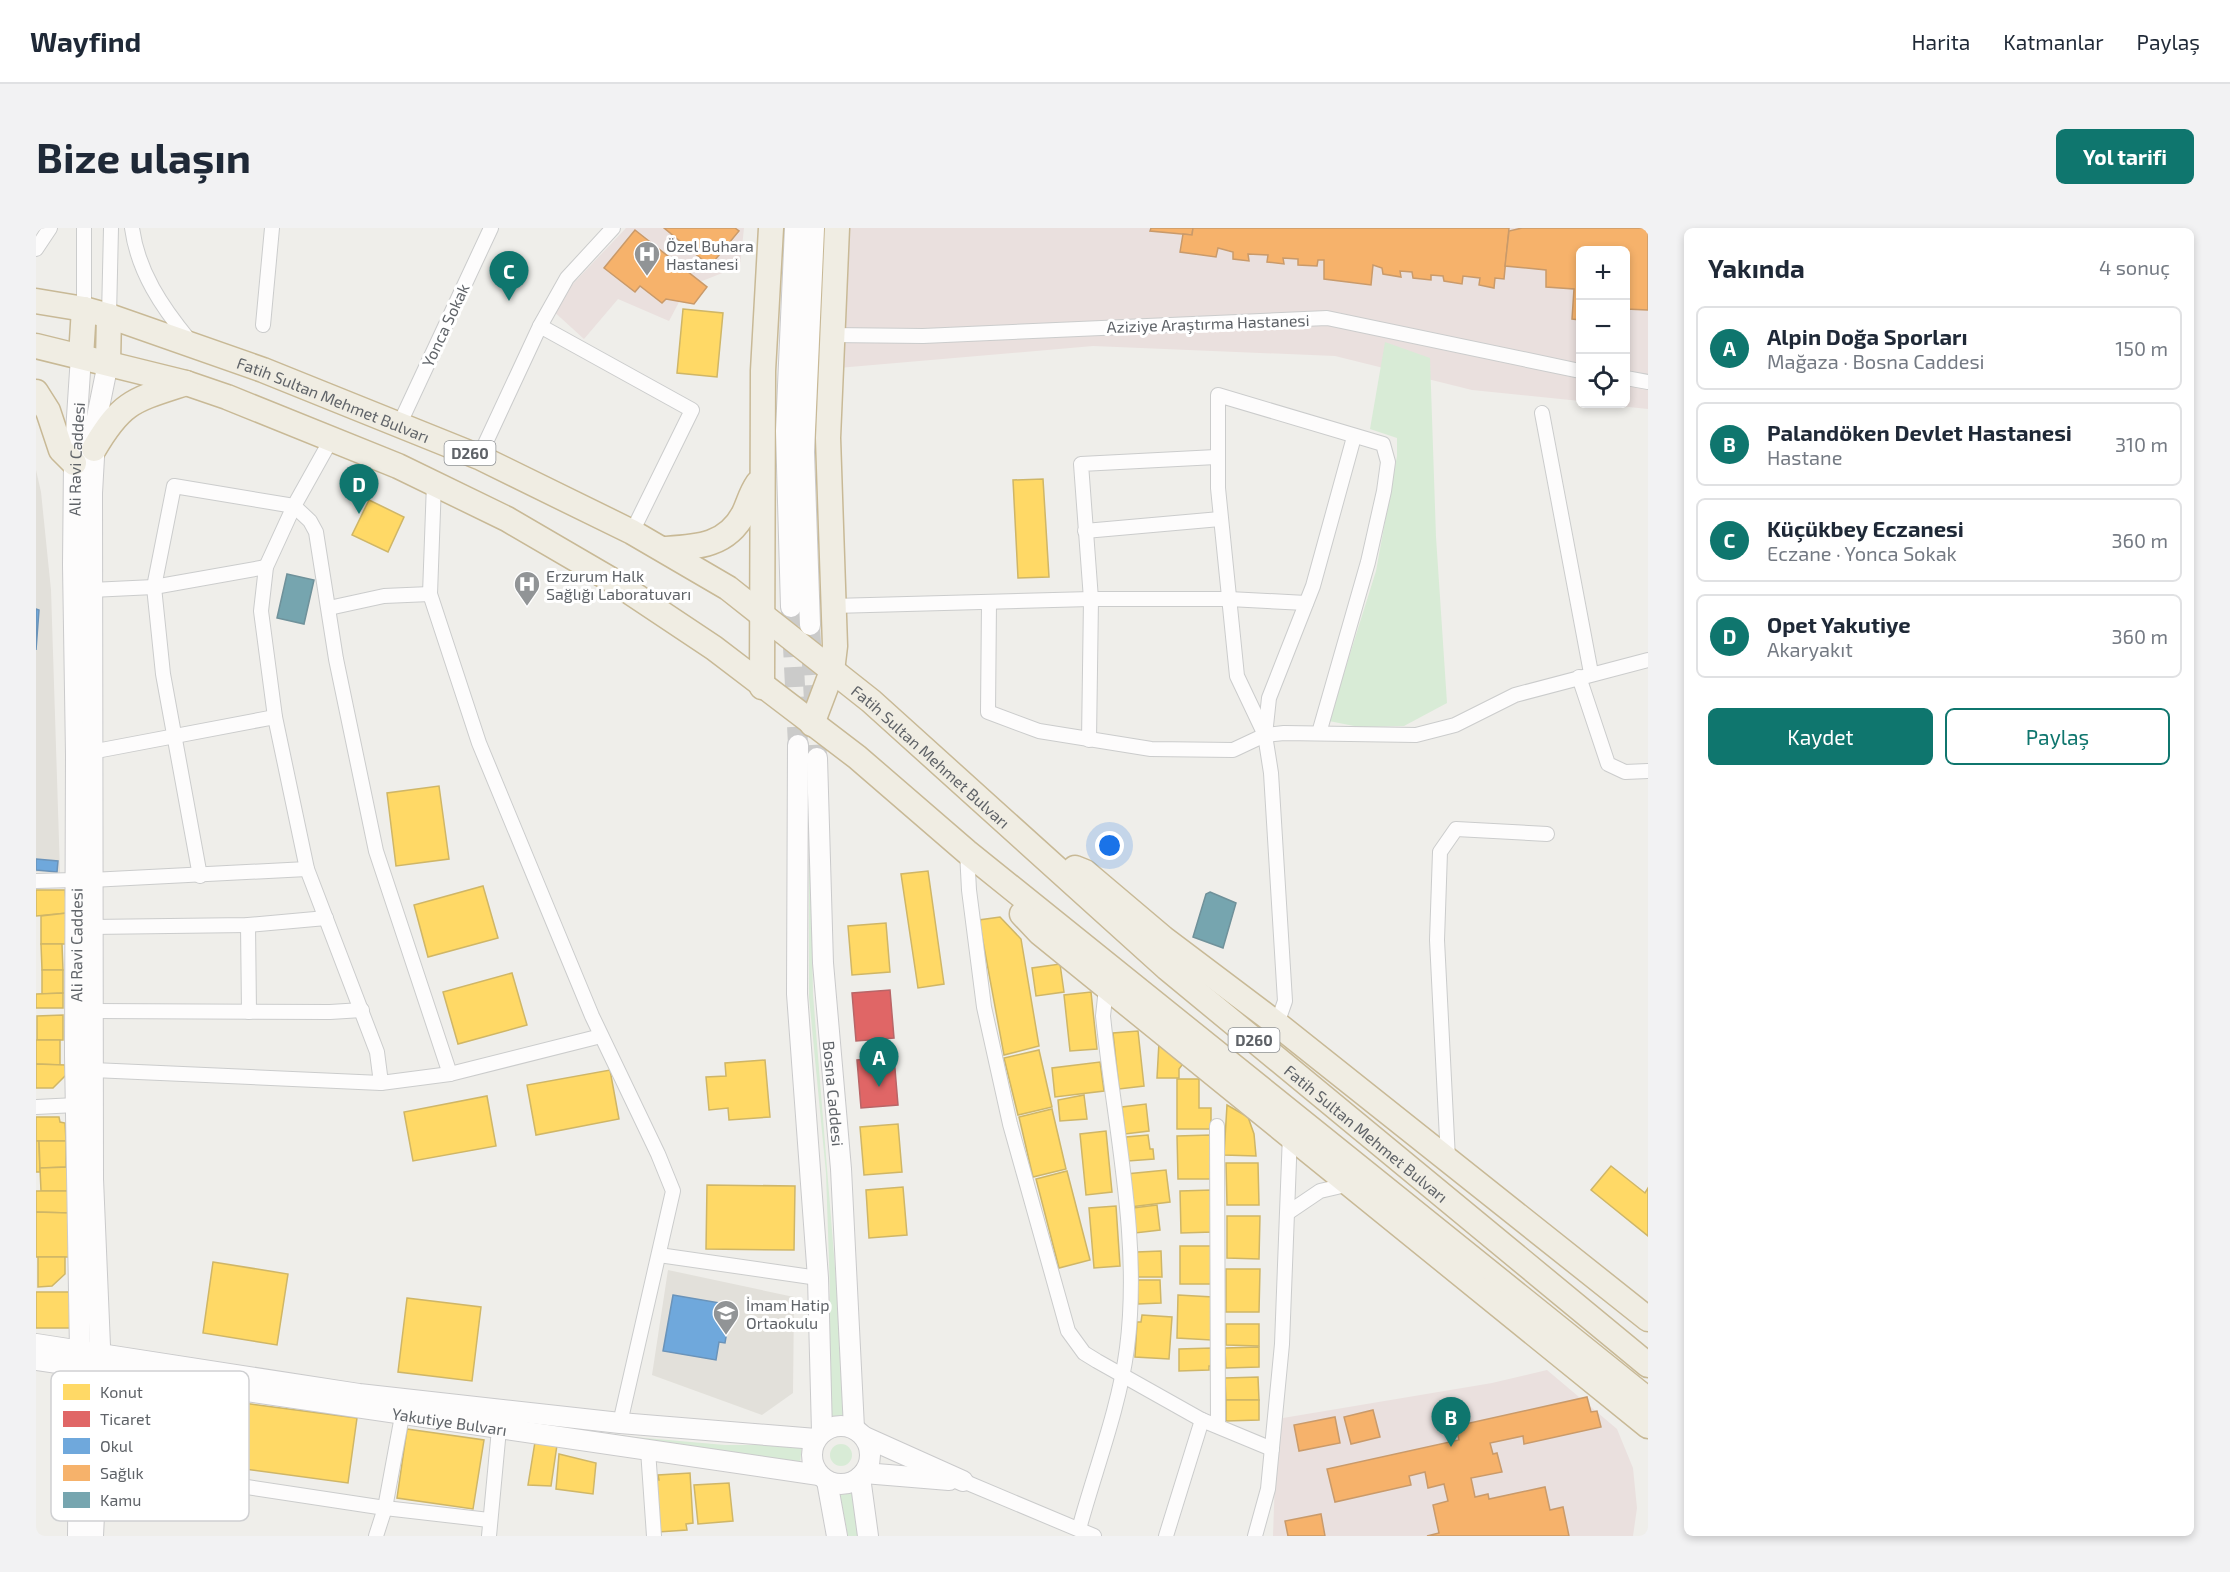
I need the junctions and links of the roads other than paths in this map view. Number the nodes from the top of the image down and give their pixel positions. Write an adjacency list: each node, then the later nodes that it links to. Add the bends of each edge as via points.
1 (50, 228): 12 (street)
2 (84, 228): 14 (street)
3 (111, 228): 15 (street)
4 (132, 228): 20 (street, via 138,256 153,292)
5 (272, 228): 16 (street)
6 (771, 228): 35 (highway, via 762,371)
7 (795, 228): 51 (main road, via 786,431)
8 (814, 228): 54 (main road, via 804,452)
9 (837, 228): 18 (highway)
10 (486, 230): 29 (street, Yonca Sokak)
11 (605, 231): 17 (street, via 567,278)
12 (36, 249)
13 (36, 301): 14 (highway, D260)
14 (76, 308): 15 (highway, D260); 21 (highway)
15 (108, 316): 20 (highway, Fatih Sultan Mehmet Bulvarı / D260); 22 (highway)
16 (263, 325)
17 (540, 326): 33 (street); 40 (street, via 692,410)
18 (831, 335): 23 (street, Aziziye Araştırma Hastanesi, via 922,336 1327,318); 50 (highway, via 828,485)
19 (36, 346): 21 (highway, D260)
20 (194, 346): 29 (highway, Fatih Sultan Mehmet Bulvarı / D260)
21 (81, 356): 22 (highway, D260); 32 (main road, Ali Ravi Caddesi)
22 (108, 363): 26 (highway, Fatih Sultan Mehmet Bulvarı / D260); 32 (main road, Ali Ravi Caddesi)
23 (1576, 370)
24 (1630, 379): 25 (street)
25 (1648, 382)
26 (186, 383): 31 (highway, Fatih Sultan Mehmet Bulvarı / D260); 32 (highway, via 125,406)
27 (36, 392): 32 (highway, via 48,411 61,450)
28 (1542, 413): 57 (street)
29 (400, 423): 33 (highway, Fatih Sultan Mehmet Bulvarı / D260)
30 (1354, 437): 34 (street, via 1218,395); 49 (street); 61 (street, via 1383,444 1388,462 1368,562)
31 (332, 438): 36 (highway, Fatih Sultan Mehmet Bulvarı / D260); 37 (street)
32 (84, 456): 44 (main road, Ali Ravi Caddesi); 75 (main road, Ali Ravi Caddesi)
33 (479, 457): 40 (highway, Fatih Sultan Mehmet Bulvarı / D260)
34 (1216, 457): 38 (street); 39 (street, via 1081,464)
35 (761, 479): 41 (highway, via 736,527 726,536 699,547); 53 (highway)
36 (434, 483): 45 (street); 58 (highway, Fatih Sultan Mehmet Bulvarı / D260, via 507,519 615,582 714,648)
37 (294, 506): 42 (street); 43 (street, via 174,486); 52 (street, via 316,532)
38 (1220, 519): 39 (street); 47 (street)
39 (1085, 531): 46 (street)
40 (632, 532): 41 (highway, Fatih Sultan Mehmet Bulvarı / D260)
41 (664, 549): 53 (highway, Fatih Sultan Mehmet Bulvarı / D260, via 728,588)
42 (266, 567): 43 (street); 59 (street, via 261,611)
43 (154, 587): 44 (street); 63 (street, via 163,674)
44 (91, 590): 66 (main road, Ali Ravi Caddesi)
45 (430, 594): 52 (street, via 384,597); 84 (street, via 479,743)
46 (1091, 599): 47 (street); 48 (street); 64 (street)
47 (1229, 599): 49 (street); 62 (street, via 1236,676)
48 (988, 602): 50 (street); 64 (street, via 988,712 1039,731)
49 (1306, 603): 62 (street, via 1269,698)
50 (833, 606): 56 (highway)
51 (791, 607)
52 (329, 608): 86 (street, via 376,851)
53 (761, 614): 56 (highway, Fatih Sultan Mehmet Bulvarı / D260); 58 (highway)
54 (810, 625)
55 (1648, 660): 57 (street)
56 (832, 671): 60 (highway); 70 (highway, Fatih Sultan Mehmet Bulvarı / D260)
57 (1585, 675): 61 (street, via 1515,695 1455,725 1416,735); 68 (street, via 1608,764 1625,772)
58 (762, 687): 60 (highway, Fatih Sultan Mehmet Bulvarı / D260)
59 (275, 717): 63 (street); 72 (street)
60 (812, 724): 71 (highway, Fatih Sultan Mehmet Bulvarı / D260, via 857,757)
61 (1318, 733): 62 (street)
62 (1265, 735): 64 (street, via 1248,745 1218,752 1151,749); 83 (street, via 1271,773 1285,1001)
63 (175, 738): 66 (street); 73 (street)
64 (1089, 740)
65 (798, 745): 96 (main road, via 797,994)
66 (91, 752): 75 (main road, Ali Ravi Caddesi)
67 (818, 758): 116 (main road, Bosna Caddesi, via 823,963)
68 (1648, 771)
69 (1547, 834): 92 (street, via 1456,829 1440,852 1437,940)
70 (1039, 851): 83 (highway, via 1085,872 1163,938); 102 (highway, Fatih Sultan Mehmet Bulvarı / D260, via 1167,968)
71 (970, 855): 79 (highway, via 1040,933); 107 (street, via 969,890 984,1007 1038,1232 1068,1332 1084,1353); 112 (highway, Fatih Sultan Mehmet Bulvarı / D260)
72 (307, 869): 73 (street); 76 (street)
73 (200, 876): 75 (street)
74 (36, 880): 75 (street)
75 (82, 880): 78 (main road, Ali Ravi Caddesi); 88 (main road, Ali Ravi Caddesi)
76 (326, 918): 77 (street); 80 (street)
77 (248, 925): 78 (street); 82 (street)
78 (91, 927): 81 (main road, Ali Ravi Caddesi)
79 (1106, 988): 91 (highway); 107 (street, via 1102,1016 1131,1268)
80 (362, 1010): 82 (street); 87 (street, via 377,1052)
81 (92, 1011): 82 (street); 85 (main road, Ali Ravi Caddesi)
82 (249, 1012)
83 (1277, 1024): 92 (highway)
84 (601, 1035): 86 (street); 95 (street, via 673,1191)
85 (93, 1070): 87 (street); 101 (main road, Ali Ravi Caddesi)
86 (450, 1074): 87 (street)
87 (381, 1083)
88 (76, 1105): 89 (street); 99 (main road, Ali Ravi Caddesi)
89 (36, 1107)
90 (1217, 1126): 114 (street)
91 (1290, 1134): 93 (highway); 94 (street)
92 (1448, 1159): 97 (highway)
93 (1350, 1184): 94 (street, via 1320,1191); 112 (highway)
94 (1289, 1212): 118 (street)
95 (659, 1255): 96 (street); 113 (street)
96 (818, 1278): 117 (main road)
97 (1648, 1319)
98 (36, 1344): 99 (main road)
99 (80, 1359): 100 (main road); 101 (main road, Yakutiye Bulvarı); 103 (main road, Ali Ravi Caddesi)
100 (36, 1360)
101 (100, 1362): 104 (main road, Ali Ravi Caddesi); 105 (main road, Yakutiye Bulvarı); 106 (main road, Yakutiye Bulvarı)
102 (1648, 1365)
103 (80, 1371)
104 (100, 1371)
105 (143, 1371)
106 (173, 1371)
107 (1123, 1373): 111 (street); 128 (street)
108 (249, 1380): 113 (main road, Yakutiye Bulvarı)
109 (249, 1393): 110 (main road, Yakutiye Bulvarı)
110 (402, 1416): 115 (main road, Yakutiye Bulvarı); 124 (street)
111 (1202, 1420): 114 (street); 137 (street)
112 (1647, 1420)
113 (620, 1423): 117 (main road, Yakutiye Bulvarı)
114 (1218, 1426): 118 (street)
115 (499, 1429): 119 (main road, Yakutiye Bulvarı); 125 (street)
116 (859, 1433): 117 (main road, via 837,1426); 120 (main road, via 870,1456); 122 (main road)
117 (819, 1436): 121 (main road, via 811,1458)
118 (1272, 1449): 138 (street, via 1268,1489)
119 (648, 1450): 121 (main road, Yakutiye Bulvarı); 133 (street)
120 (862, 1475): 121 (main road, via 845,1484); 122 (main road); 135 (main road)
121 (823, 1478): 134 (main road)
122 (963, 1481): 128 (street)
123 (249, 1486): 124 (street)
124 (385, 1508): 125 (street); 131 (street)
125 (489, 1520): 132 (street)
126 (78, 1521): 129 (main road, Ali Ravi Caddesi)
127 (94, 1521): 130 (main road, Ali Ravi Caddesi)
128 (1079, 1529): 136 (street)
129 (78, 1536)
130 (93, 1536)
131 (376, 1536)
132 (489, 1536)
133 (654, 1536)
134 (837, 1536)
135 (868, 1536)
136 (1094, 1536)
137 (1166, 1536)
138 (1255, 1536)

